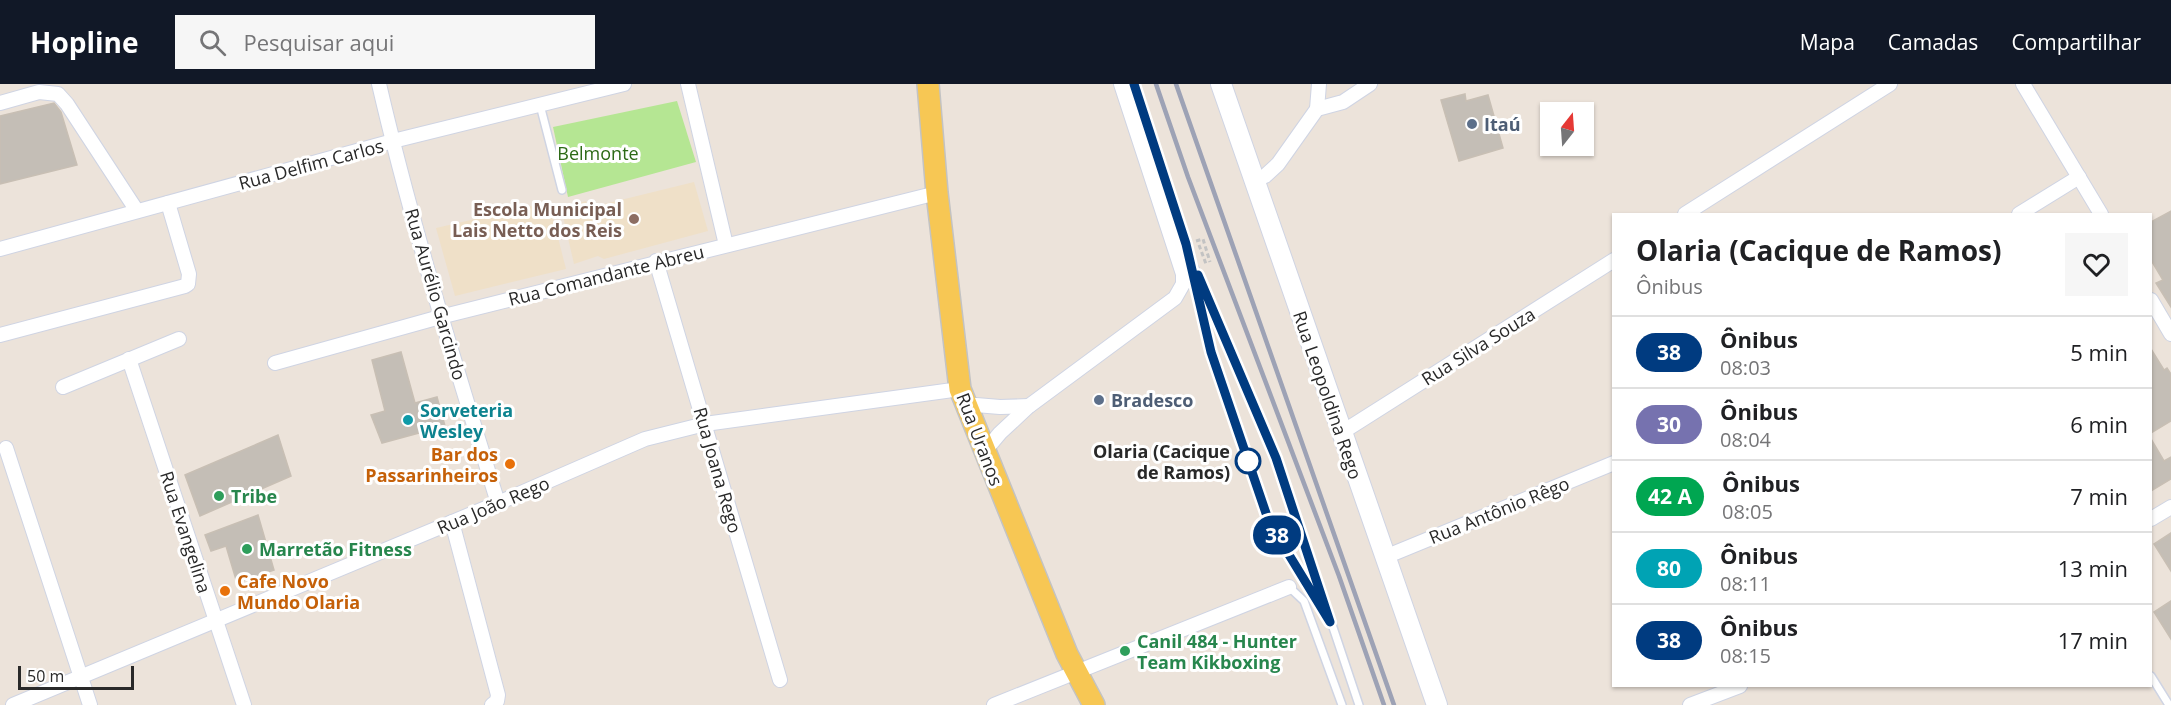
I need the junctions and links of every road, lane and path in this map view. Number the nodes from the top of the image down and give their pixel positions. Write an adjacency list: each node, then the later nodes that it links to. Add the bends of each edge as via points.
1 (379, 84): 15 (street, Rua Aurélio Garcindo)
2 (688, 84): 26 (street)
3 (928, 84): 19 (main road, Rua Uranos)
4 (1122, 84): 42 (street, via 1183,284 1174,298)
5 (1134, 84): 28 (lane)
6 (1221, 84): 17 (main road, Rua Leopoldina Rego)
7 (1319, 84): 14 (street)
8 (1370, 84): 14 (street, via 1342,102)
9 (1890, 84): 22 (street)
10 (2023, 84): 16 (street)
11 (618, 85): 13 (street, Rua Delfim Carlos)
12 (0, 102): 21 (street, via 39,92 58,94)
13 (540, 105): 15 (street, Rua Delfim Carlos); 18 (lane)
14 (1317, 109): 17 (street, via 1278,164 1265,177)
15 (393, 141): 20 (street, Rua Delfim Carlos); 33 (street, Rua Aurélio Garcindo)
16 (2079, 177): 23 (street); 24 (street)
17 (1254, 181): 44 (main road, Rua Leopoldina Rego)
18 (562, 190)
19 (938, 193): 26 (street, Rua Comandante Abreu); 41 (main road, Rua Uranos)
20 (168, 203): 21 (street, Rua Delfim Carlos); 36 (street, via 189,274 188,284)
21 (137, 211): 27 (street, Rua Delfim Carlos)
22 (1687, 213)
23 (2021, 213)
24 (2100, 213)
25 (1203, 239): 31 (path)
26 (726, 245): 29 (street, Rua Comandante Abreu)
27 (0, 249)
28 (1189, 256): 55 (lane, via 1276,458); 55 (lane, via 1211,352 1269,522)
29 (656, 261): 33 (street, Rua Comandante Abreu); 43 (street, Rua Joana Rego)
30 (1612, 261): 44 (street, Rua Silva Souza)
31 (1210, 262)
32 (2152, 304): 34 (street)
33 (440, 316): 39 (street, Rua Comandante Abreu); 48 (street, Rua Aurélio Garcindo)
34 (2156, 319): 35 (street)
35 (2171, 334)
36 (0, 335)
37 (179, 339): 38 (street)
38 (129, 359): 40 (street); 54 (street, Rua Evangelina)
39 (275, 363)
40 (63, 387)
41 (962, 396): 42 (street, Rua João Rego, via 987,407); 43 (street, Rua João Rego); 46 (main road, Rua Uranos)
42 (1029, 406): 46 (street)
43 (705, 424): 48 (street, Rua João Rego, via 645,439); 59 (street, Rua Joana Rego)
44 (1341, 433): 52 (main road, Rua Leopoldina Rego)
45 (6, 448): 57 (street)
46 (984, 452): 56 (main road, Rua Uranos)
47 (1612, 464): 52 (street, Rua Antônio Rêgo)
48 (498, 503): 51 (street, Rua João Rego)
49 (2171, 507): 50 (street)
50 (2152, 518)
51 (452, 522): 54 (street, Rua João Rego); 64 (street, via 498,695)
52 (1385, 557): 69 (main road, Rua Leopoldina Rego)
53 (1289, 587): 56 (street); 67 (lane, via 1304,601)
54 (215, 622): 57 (street, Rua João Rego); 63 (street, Rua Evangelina)
55 (1330, 622): 68 (lane)
56 (1076, 673): 65 (street); 66 (main road, Rua Uranos)
57 (81, 676): 61 (street, Rua João Rego); 62 (street)
58 (2152, 678): 71 (lane)
59 (780, 680)
60 (1737, 687): 70 (street)
61 (13, 705)
62 (90, 705)
63 (244, 705)
64 (492, 705)
65 (994, 705)
66 (1094, 705)
67 (1342, 705)
68 (1359, 705)
69 (1437, 705)
70 (1690, 705)
71 (2169, 705)

